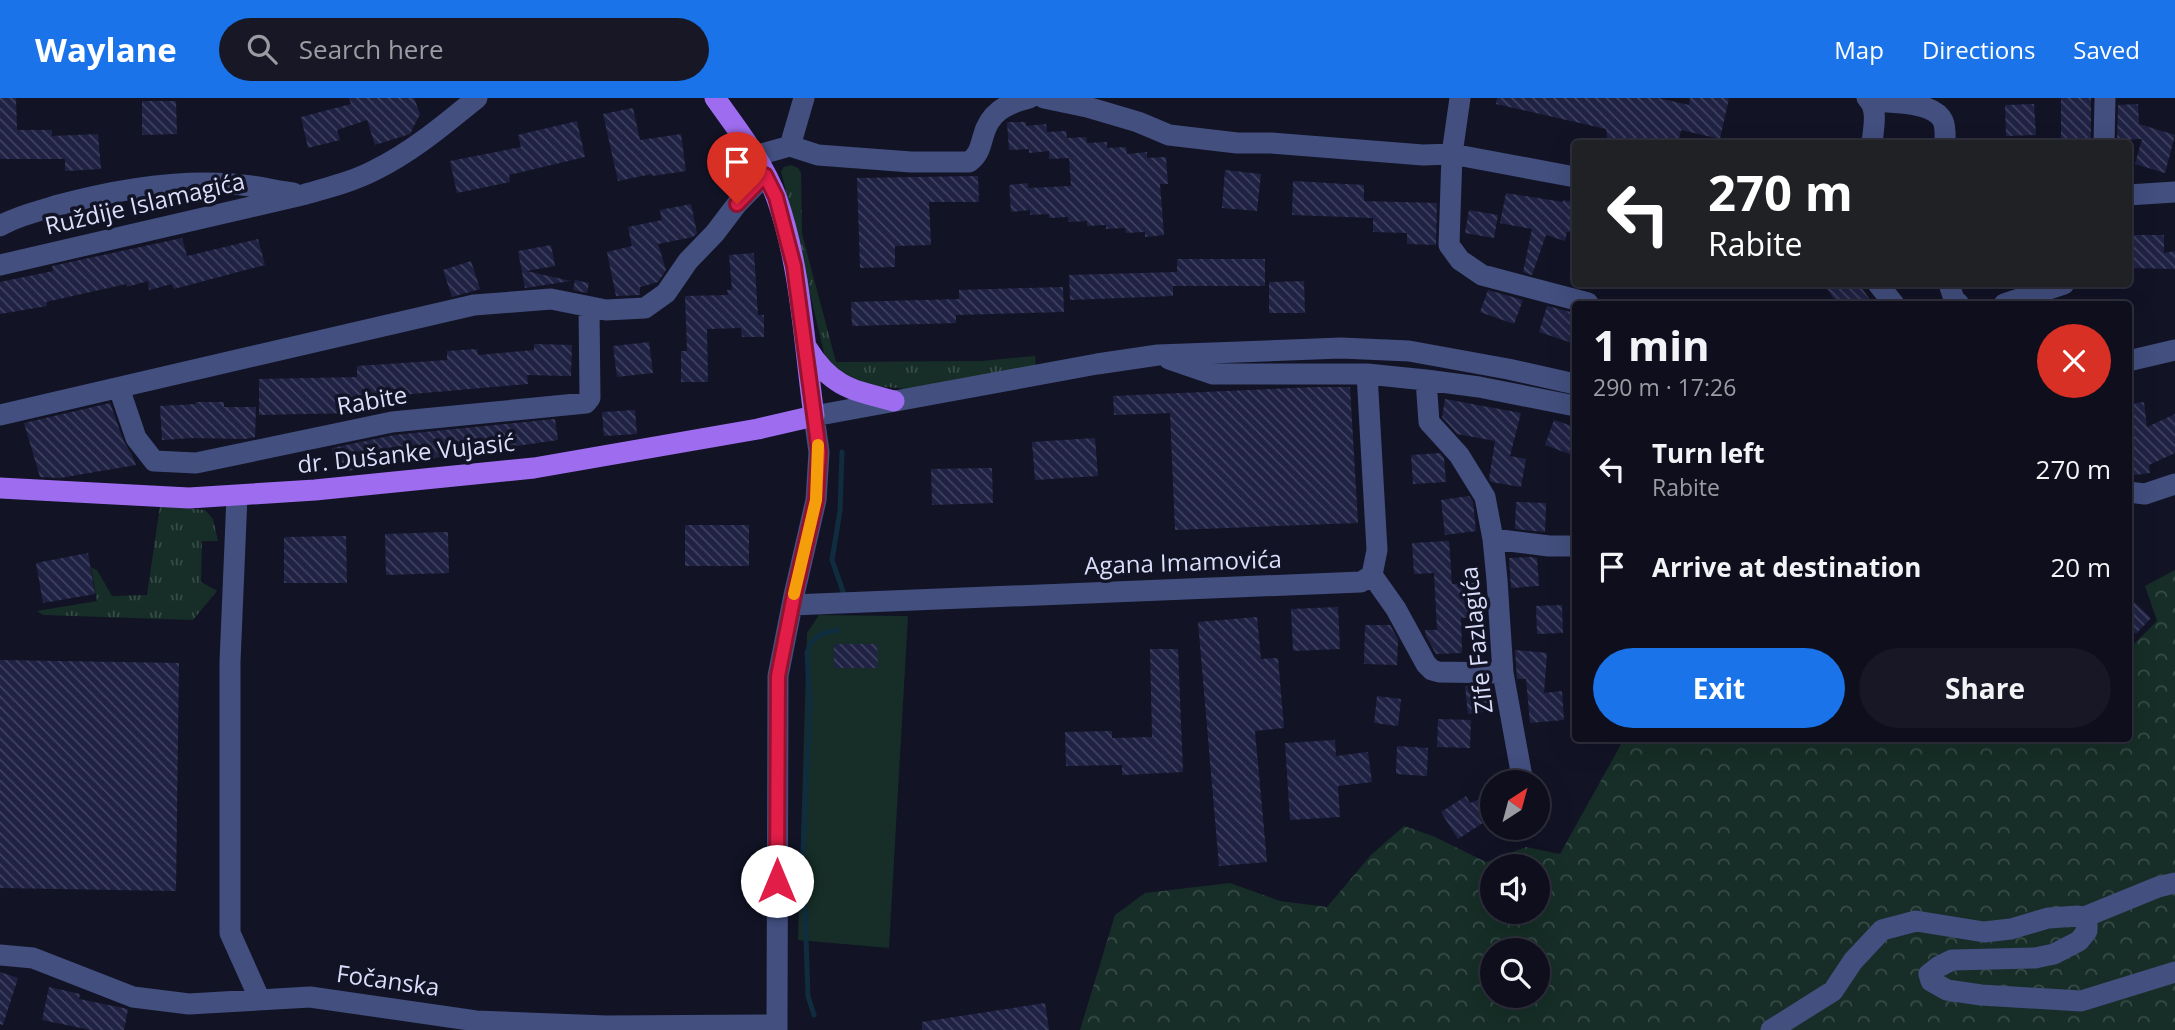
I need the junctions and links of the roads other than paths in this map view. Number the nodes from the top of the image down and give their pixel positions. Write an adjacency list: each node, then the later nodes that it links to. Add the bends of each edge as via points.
1 (477, 98): 18 (street, Ruždije Islamagića, via 434,133 374,171)
2 (715, 98): 14 (main road)
3 (804, 98): 12 (street)
4 (1029, 98): 12 (street, via 1010,103 994,115 976,158 969,162 818,155)
5 (1044, 98): 13 (street, via 1138,122 1169,135)
6 (1461, 98): 13 (street)
7 (2105, 98): 11 (street)
8 (1869, 99): 9 (street, via 1875,112); 10 (street, via 1930,107 1945,124)
9 (1872, 140)
10 (1945, 140)
11 (2104, 140)
12 (790, 146): 14 (street)
13 (1452, 155): 16 (street); 24 (street, via 1449,245 1460,260 1482,275)
14 (754, 156): 15 (main road)
15 (765, 175): 27 (street, via 688,261 666,293 645,307); 28 (main road, via 790,247)
16 (1572, 176)
17 (2175, 192): 19 (street)
18 (302, 195): 20 (street, Ruždije Islamagića, via 249,185 160,186 69,202); 21 (street, Ruždije Islamagića)
19 (2132, 195)
20 (0, 226)
21 (0, 265)
22 (1880, 287): 25 (street)
23 (2055, 287): 26 (street)
24 (1580, 301)
25 (1892, 301)
26 (2013, 301)
27 (589, 307): 35 (street, via 551,299 474,305); 35 (street, Rabite, via 590,398 586,403 392,422 196,463 154,461 136,438)
28 (804, 344): 36 (main road, via 830,378); 39 (main road)
29 (2175, 350): 31 (street)
30 (1158, 355): 32 (street, via 1213,374); 34 (street, via 1342,348 1409,351); 36 (street)
31 (2132, 360)
32 (1367, 374): 33 (street); 46 (street, via 1377,550)
33 (1426, 380): 37 (street); 44 (street, Zife Fazlagića, via 1429,422 1459,455 1485,497)
34 (1572, 383)
35 (119, 388): 38 (street)
36 (894, 401): 39 (street)
37 (1572, 405)
38 (0, 415)
39 (814, 416): 43 (main road, dr. Dušanke Vujasić, via 534,468); 47 (street, via 819,452 816,500)
40 (2175, 484): 42 (street, via 2145,494)
41 (0, 488): 43 (main road, dr. Dušanke Vujasić, via 189,498)
42 (2132, 492)
43 (237, 496): 54 (street, via 230,662 230,933)
44 (1493, 539): 45 (street, Zife Fazlagića); 48 (street, Zife Fazlagića)
45 (1572, 546)
46 (1372, 575): 47 (street, Agana Imamovića, via 1361,582); 48 (street, via 1432,670)
47 (792, 606): 55 (street, via 778,676)
48 (1503, 673): 49 (street, Zife Fazlagića)
49 (1521, 770)
50 (2175, 883): 51 (street)
51 (2082, 918): 53 (street, via 2087,931 2054,954 1952,960 1929,974 1931,981 1947,990 1982,995 2081,1001); 56 (street, via 2048,918 1984,932 1916,921 1882,930 1833,991)
52 (0, 955): 54 (street, Fočanska, via 33,958 133,997 189,1004)
53 (2175, 972)
54 (260, 1000): 55 (street, Fočanska, via 310,997 476,1021)
55 (777, 1027)
56 (1770, 1030)

